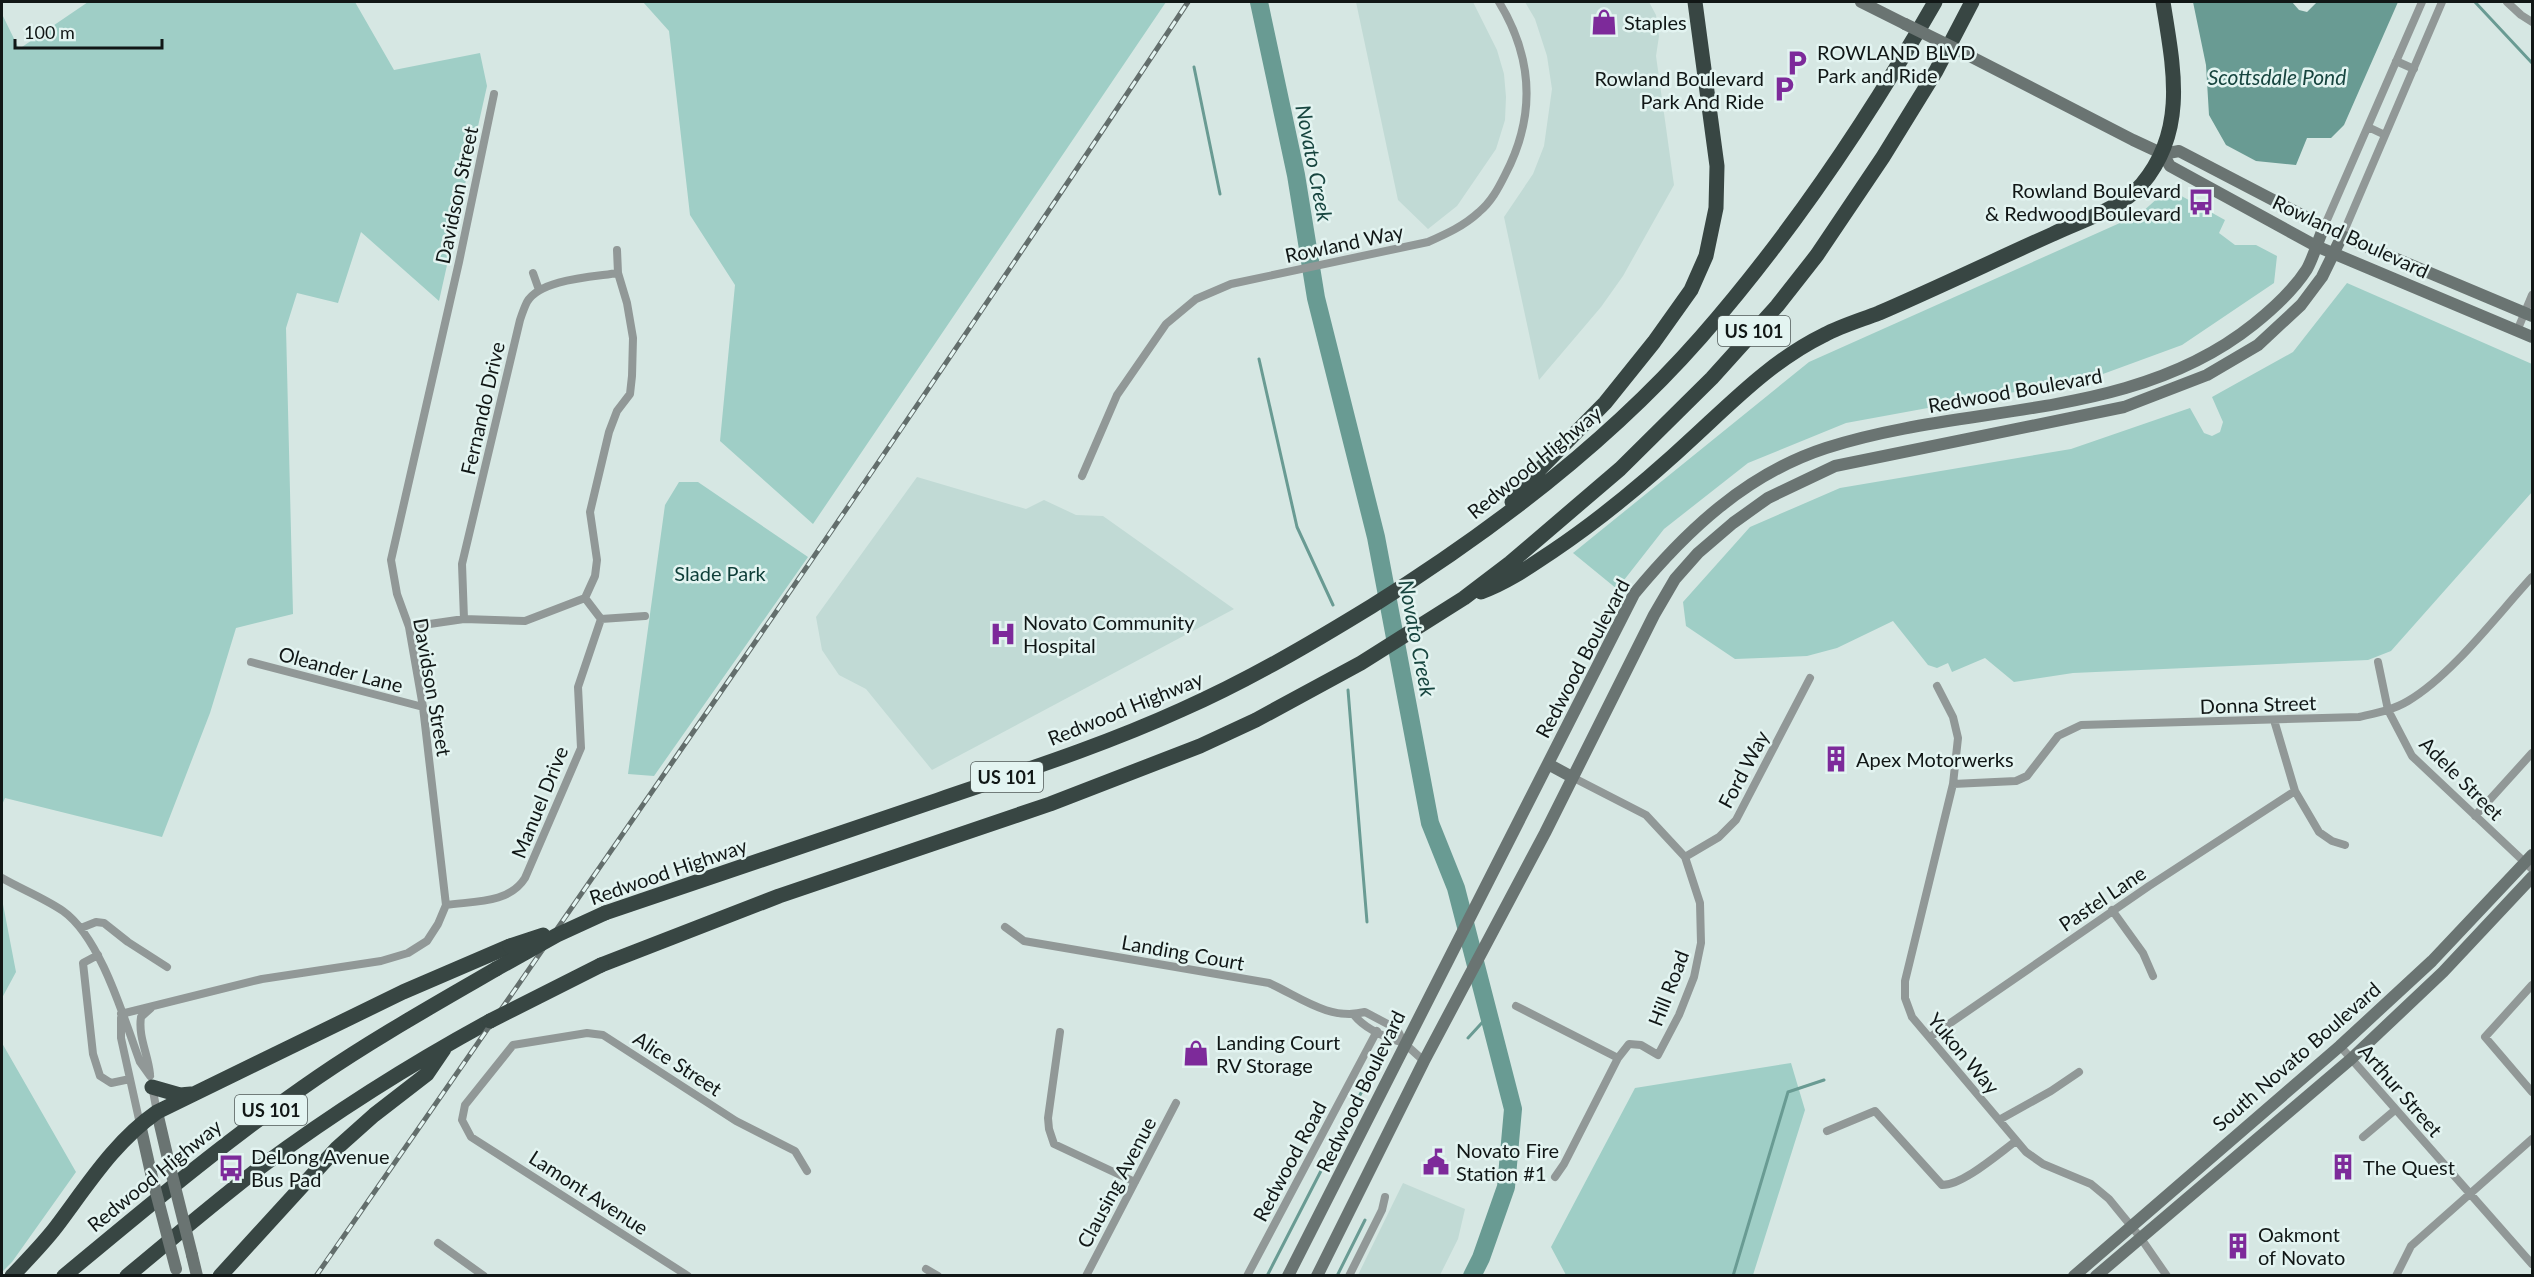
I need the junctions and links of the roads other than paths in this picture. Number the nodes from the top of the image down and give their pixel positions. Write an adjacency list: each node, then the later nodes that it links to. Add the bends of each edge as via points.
1 (1499, 2): 35 (street, Rowland Way, via 1518,37 1526,76 1526,114 1516,153 1496,193 1481,211 1428,242 1255,279 1204,294 1181,309 1166,324 1117,395)
2 (1695, 2): 36 (highway, via 1717,166 1716,208 1703,262 1682,305 1654,342 1605,403 1531,478)
3 (1861, 2): 16 (main road, Rowland Boulevard, bridge)
4 (1935, 2): 36 (highway, Redwood Highway / US 101, via 1828,176 1699,339 1592,445)
5 (1972, 2): 39 (highway, US 101, via 1936,71 1883,157 1818,255 1777,306 1712,378 1620,469)
6 (2163, 2): 16 (highway, via 2175,88)
7 (2422, 2): 11 (street, Redwood Boulevard)
8 (2507, 2): 10 (street)
9 (2441, 4): 12 (street, Redwood Boulevard)
10 (2532, 22)
11 (2396, 61): 12 (street); 14 (street, Redwood Boulevard)
12 (2414, 69): 15 (street, Redwood Boulevard)
13 (494, 94): 43 (street, Davidson Street, via 391,560 397,594)
14 (2368, 127): 15 (street); 17 (street, Redwood Boulevard)
15 (2385, 135): 18 (street, Redwood Boulevard)
16 (2163, 154): 17 (main road, Rowland Boulevard, via 2179,151); 19 (main road, Rowland Boulevard, via 2170,166); 39 (highway, via 2141,185 2123,200 1825,334 1771,367 1641,486 1588,528 1507,582)
17 (2324, 227): 18 (main road, Rowland Boulevard); 19 (main road, Redwood Boulevard)
18 (2342, 236): 21 (main road, Redwood Boulevard); 26 (main road, Rowland Boulevard)
19 (2316, 246): 21 (main road, Rowland Boulevard); 29 (main road, Redwood Boulevard, via 2308,268 2282,300 2230,343)
20 (617, 250): 23 (street)
21 (2334, 254): 27 (main road, Rowland Boulevard); 30 (main road, Redwood Boulevard, via 2301,305 2258,345)
22 (533, 273): 24 (street)
23 (618, 273): 24 (street); 38 (street, via 633,338 632,376 630,394 617,411 609,432 590,512 597,560)
24 (538, 290): 41 (street, Fernando Drive, via 527,301 520,320 462,564)
25 (2532, 295): 26 (street)
26 (2529, 314): 27 (street)
27 (2517, 331): 28 (main road, Rowland Boulevard)
28 (2532, 337)
29 (2178, 370): 30 (main road); 31 (main road, Redwood Boulevard, via 2120,391)
30 (2185, 386): 33 (main road, Redwood Boulevard, via 2124,407)
31 (2050, 405): 32 (main road, Redwood Boulevard); 33 (main road)
32 (2022, 410): 34 (main road); 52 (main road, Redwood Boulevard, via 1872,436 1826,448 1772,472 1723,503 1687,534 1634,594)
33 (2054, 422): 34 (main road, Redwood Boulevard)
34 (2026, 428): 53 (main road, Redwood Boulevard, via 1835,466 1768,498 1733,522 1675,579)
35 (1082, 476)
36 (1500, 519): 64 (highway, Redwood Highway / US 101, via 1351,619 1181,711 1107,741)
37 (2532, 577): 49 (street, Donna Street, via 2436,682)
38 (585, 598): 41 (street, via 525,621); 42 (street)
39 (1464, 598): 79 (highway, US 101, bridge, via 1360,663 1200,746 1050,804 779,896 601,965)
40 (645, 616): 42 (street)
41 (464, 619): 43 (street)
42 (601, 619): 62 (street, Manuel Drive, via 578,687 580,748 525,878 515,892 507,895)
43 (409, 627): 48 (street, Davidson Street)
44 (251, 662): 48 (street, Oleander Lane)
45 (2378, 663): 49 (street, Adele Street)
46 (1810, 678): 58 (street, Ford Way, via 1736,820 1719,837)
47 (1937, 686): 54 (street, Yukon Way, via 1953,717 1958,738)
48 (423, 707): 62 (street, Davidson Street)
49 (2388, 710): 50 (street, Donna Street, via 2359,717); 56 (street, Adele Street, via 2412,756)
50 (2274, 720): 54 (street, Donna Street, via 2081,725 2058,736 2027,776 2016,781); 55 (street)
51 (2532, 753): 56 (street)
52 (1548, 764): 53 (main road); 78 (main road, Redwood Boulevard)
53 (1572, 777): 58 (street, Hill Road, via 1646,815); 83 (main road, Redwood Boulevard)
54 (1953, 784): 77 (street, Yukon Way, via 1905,981 1905,998 1912,1017)
55 (2295, 791): 57 (street, via 2319,832); 63 (street, Pastel Lane)
56 (2475, 816): 59 (street, Adele Street)
57 (2345, 845)
58 (1685, 857): 81 (street, Hill Road, via 1700,903 1701,943 1694,977 1658,1055 1641,1044 1629,1044)
59 (2530, 862): 80 (main road, South Novato Boulevard)
60 (2532, 877): 82 (main road, South Novato Boulevard, via 2443,972)
61 (2, 878): 66 (street, via 63,912)
62 (446, 904): 72 (street, via 427,941 408,953 381,961 262,979)
63 (2112, 910): 69 (street, via 2143,953); 77 (street, Pastel Lane)
64 (605, 913): 88 (highway, bridge, via 510,946 403,992); 111 (highway, Redwood Highway / US 101, bridge, via 557,934 496,969 302,1088 208,1156)
65 (1005, 927): 74 (street, Landing Court, via 1024,941 1269,983 1312,1006)
66 (81, 928): 67 (street); 68 (street, via 104,923)
67 (98, 955): 73 (street); 85 (street, via 83,963 93,1054 100,1076 111,1083)
68 (168, 967)
69 (2153, 976)
70 (2532, 985): 87 (street, via 2485,1037)
71 (1516, 1006): 81 (street)
72 (152, 1007): 73 (street); 86 (street, via 141,1017 139,1029)
73 (122, 1014): 85 (street, via 121,1038); 86 (street)
74 (1354, 1015): 75 (street, Landing Court, via 1360,1023); 78 (street, Landing Court, via 1365,1012 1385,1022 1397,1029)
75 (1377, 1030): 78 (street, Landing Court); 119 (street, Redwood Road)
76 (1060, 1032): 101 (street, via 1048,1118 1054,1144)
77 (1930, 1037): 92 (street, Yukon Way)
78 (1404, 1043): 83 (street, Landing Court); 120 (main road, Redwood Boulevard)
79 (447, 1044): 112 (highway, US 101, via 310,1132 213,1203); 114 (highway, via 427,1074 337,1148)
80 (2340, 1046): 82 (street, Arthur Street); 104 (main road, South Novato Boulevard)
81 (1618, 1058): 100 (street)
82 (2351, 1059): 90 (street, Arthur Street); 105 (main road, South Novato Boulevard)
83 (1424, 1061): 121 (main road, Redwood Boulevard)
84 (2079, 1072): 92 (street, via 2052,1092)
85 (130, 1079): 93 (street)
86 (151, 1081): 88 (highway, via 180,1095); 91 (street)
87 (2532, 1092)
88 (194, 1094): 91 (highway)
89 (1176, 1103): 101 (street, Clausing Avenue)
90 (2395, 1110): 96 (street); 102 (street, Arthur Street)
91 (157, 1112): 93 (highway); 113 (main road, bridge)
92 (1999, 1120): 98 (street, Yukon Way)
93 (140, 1124): 109 (main road, bridge); 110 (highway, via 114,1149 53,1230)
94 (1827, 1131): 98 (street, via 1875,1111 1942,1185 1968,1175)
95 (471, 1137): 99 (street, Alice Street, via 462,1120 465,1105 513,1045 587,1033 603,1035 736,1121 795,1151); 116 (street, Lamont Avenue)
96 (2363, 1137)
97 (2532, 1140): 102 (street)
98 (2016, 1141): 104 (street, Yukon Way, via 2043,1164 2091,1184)
99 (807, 1171)
100 (1555, 1176)
101 (1135, 1182): 118 (street, Clausing Avenue)
102 (2471, 1195): 107 (street, Arthur Street); 126 (street, via 2411,1246)
103 (1385, 1197): 122 (street)
104 (2130, 1225): 105 (street, Yukon Way); 123 (main road, South Novato Boulevard)
105 (2140, 1237): 124 (main road, South Novato Boulevard); 125 (street, Yukon Way)
106 (438, 1243): 115 (street)
107 (2532, 1264)
108 (926, 1269): 117 (street)
109 (177, 1272)
110 (12, 1275)
111 (64, 1275)
112 (127, 1275)
113 (197, 1275)
114 (220, 1275)
115 (484, 1275)
116 (688, 1275)
117 (938, 1275)
118 (1086, 1275)
119 (1247, 1275)
120 (1288, 1275)
121 (1317, 1275)
122 (1349, 1275)
123 (2074, 1275)
124 (2096, 1275)
125 (2167, 1275)
126 (2397, 1275)

